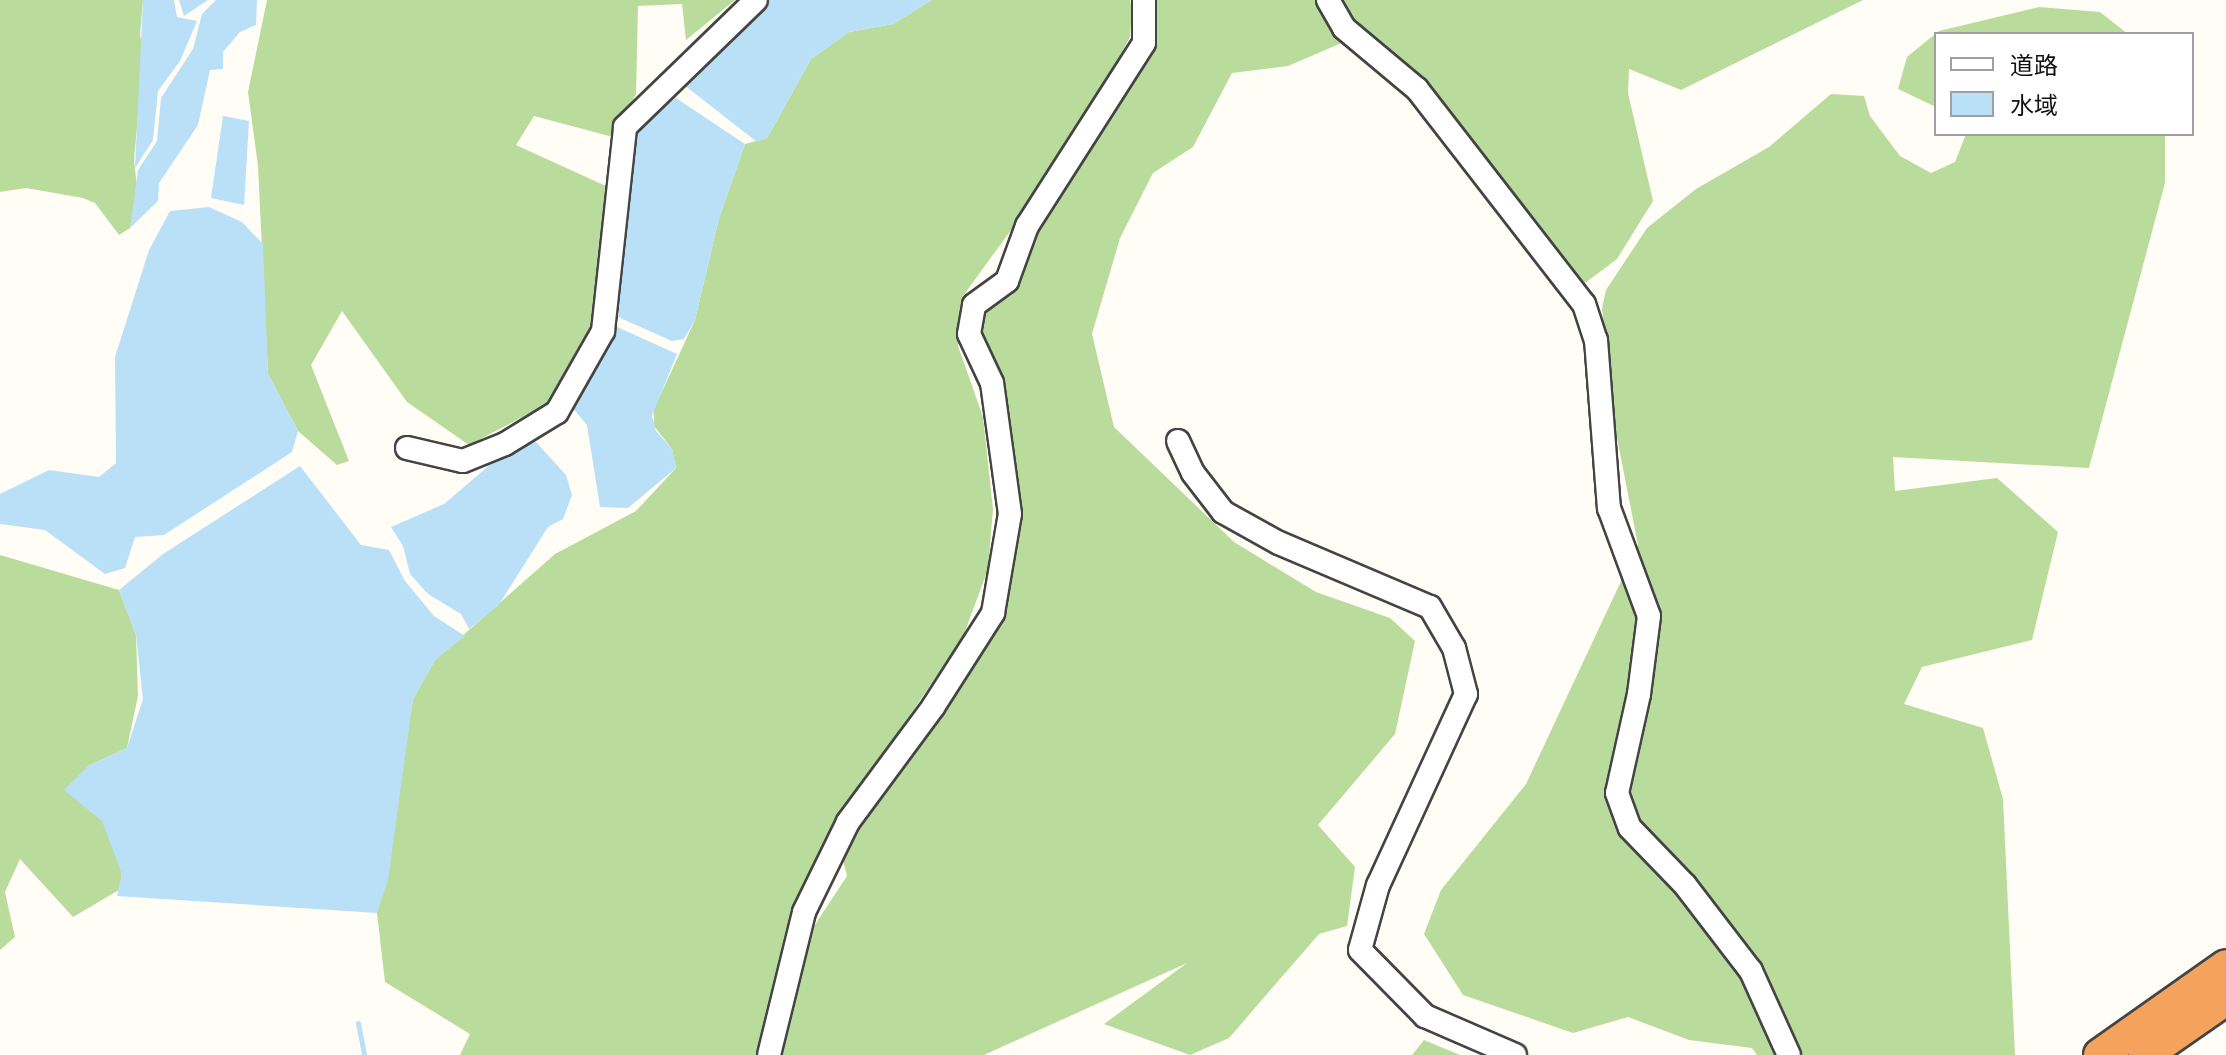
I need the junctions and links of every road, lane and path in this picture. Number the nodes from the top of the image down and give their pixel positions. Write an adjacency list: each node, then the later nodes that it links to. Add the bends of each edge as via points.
1 (756, 0): 5 (street, via 625,127 603,331 557,412 505,444 463,461)
2 (1144, 0): 8 (street, via 1144,43 1027,226 1007,281 974,305 969,334 992,383 1010,514 993,613 933,707 848,822 804,912)
3 (1328, 0): 10 (street, via 1344,28 1417,89 1584,304 1596,340 1609,508 1649,616 1639,694 1617,793 1630,828 1685,885 1751,971)
4 (1178, 441): 9 (street, via 1193,473 1223,512 1279,543 1430,607 1454,648 1466,694 1378,885 1360,950 1425,1016)
5 (407, 448)
6 (2226, 966): 11 (highway)
7 (2226, 999): 12 (highway)
8 (769, 1055)
9 (1515, 1055)
10 (1789, 1055)
11 (2100, 1055)
12 (2145, 1055)

